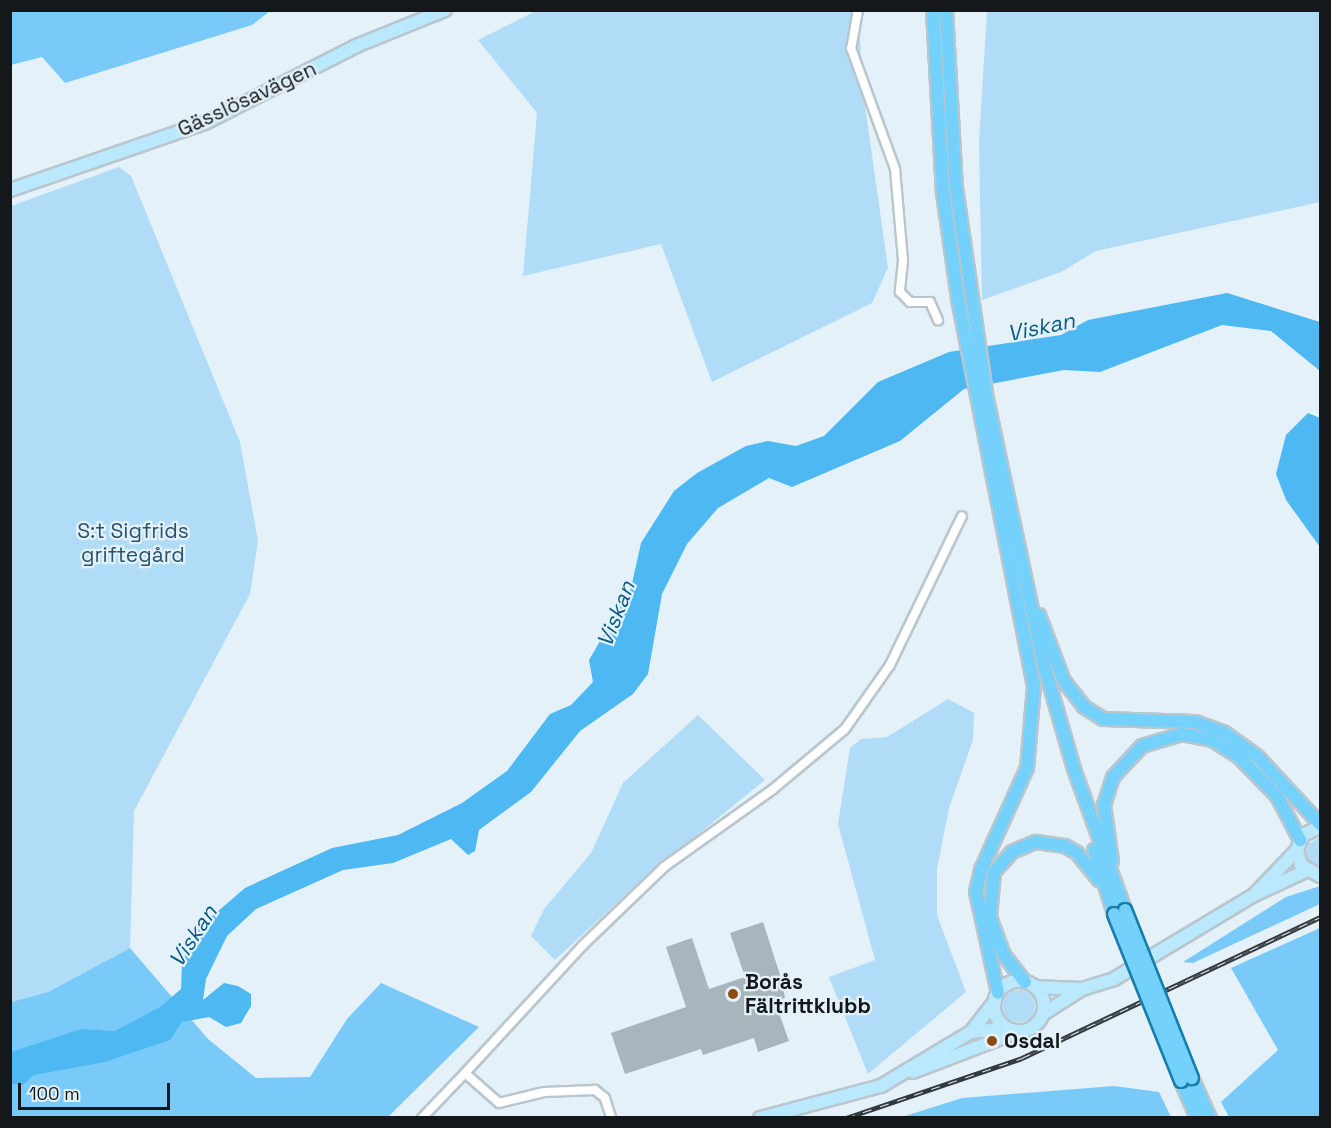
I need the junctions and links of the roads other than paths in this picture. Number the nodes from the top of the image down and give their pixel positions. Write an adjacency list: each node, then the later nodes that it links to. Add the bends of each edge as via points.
1 (445, 10): 5 (main road, Gässlösavägen, via 356,46 205,123)
2 (858, 10): 7 (street, via 851,48 895,169 903,261 900,292 910,302 930,302)
3 (933, 10): 6 (main road, via 943,193)
4 (946, 10): 6 (main road)
5 (10, 190)
6 (963, 297): 9 (main road)
7 (938, 320)
8 (962, 516): 26 (street, via 890,665 845,729 772,790 664,867 583,945)
9 (1020, 591): 10 (main road, via 1064,681 1084,706 1103,719 1195,722 1219,730 1257,756); 14 (main road); 16 (main road, via 1074,769); 20 (main road, via 1034,687 1031,745 1021,786 981,870 976,892)
10 (1320, 826): 11 (main road)
11 (1298, 845): 12 (main road); 15 (main road); 16 (main road, via 1277,796 1226,747 1196,735 1154,740 1121,764 1107,790 1106,829)
12 (1306, 871): 13 (main road); 15 (main road)
13 (1320, 876)
14 (1104, 886): 17 (main road); 18 (main road, via 1086,862 1065,846 1036,842 1002,862 990,886 990,917 1004,955)
15 (1254, 895): 19 (main road, via 1114,979)
16 (1120, 897): 17 (main road)
17 (1120, 912): 27 (main road, bridge)
18 (1030, 985): 19 (main road); 20 (main road, via 1008,984); 21 (main road, via 1044,1001)
19 (1082, 989): 21 (main road)
20 (997, 997): 22 (main road, via 997,1016); 24 (main road)
21 (1043, 1014): 23 (main road, via 1035,1026)
22 (1007, 1028): 23 (main road); 24 (main road)
23 (1020, 1031): 25 (main road)
24 (976, 1032): 25 (main road)
25 (909, 1073): 30 (main road, via 847,1097)
26 (465, 1074): 28 (street, via 499,1103 544,1092 595,1090 605,1098); 29 (street)
27 (1186, 1079): 31 (main road); 32 (main road)
28 (611, 1117)
29 (422, 1118)
30 (760, 1118)
31 (1197, 1118)
32 (1210, 1118)

